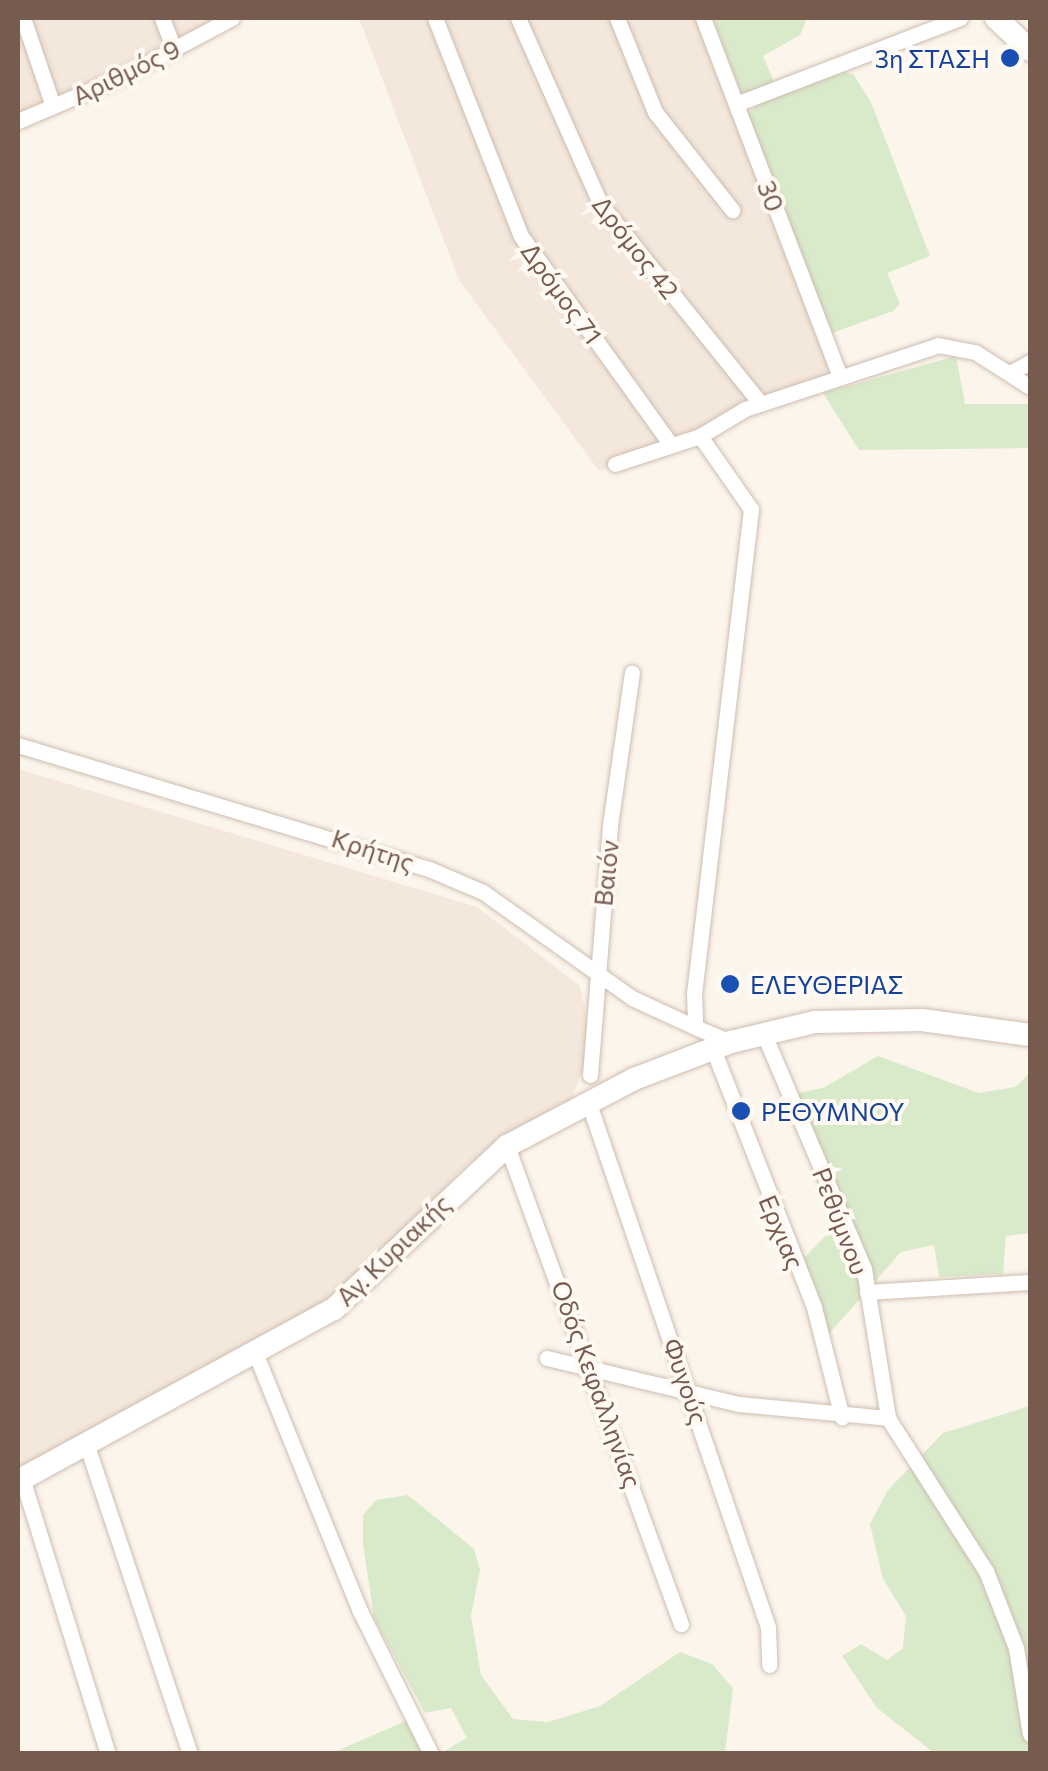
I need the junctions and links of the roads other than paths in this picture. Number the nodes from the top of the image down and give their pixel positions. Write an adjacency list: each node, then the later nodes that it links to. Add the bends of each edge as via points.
1 (22, 18): 13 (street)
2 (162, 18): 10 (street)
3 (232, 18): 10 (street, Αριθμός 9)
4 (435, 18): 22 (street, Δρόμος 71, via 521,236)
5 (518, 18): 20 (street, Δρόμος 42, via 601,205)
6 (616, 18): 15 (street, via 655,112)
7 (703, 18): 12 (street, 30)
8 (960, 18): 12 (street)
9 (999, 19): 11 (street)
10 (174, 50): 13 (street, Αριθμός 9)
11 (1030, 50)
12 (736, 104): 18 (street, 30)
13 (53, 106): 14 (street, Αριθμός 9)
14 (18, 120)
15 (732, 210)
16 (1030, 362): 17 (street)
17 (1010, 373): 18 (street, via 975,352 938,345); 19 (street)
18 (839, 375): 20 (street)
19 (1030, 387)
20 (761, 404): 21 (street)
21 (700, 436): 22 (street); 27 (street, via 752,508)
22 (670, 443): 23 (street)
23 (615, 464)
24 (632, 673): 26 (street, Βαιόν)
25 (18, 745): 26 (street, Κρήτης, via 429,868 483,892)
26 (595, 976): 27 (street, Κρήτης); 31 (street, Βαιόν)
27 (696, 1026): 30 (street, Κρήτης)
28 (763, 1032): 29 (street, Αγ. Κυριακής, via 880,1018); 30 (street, Αγ. Κυριακής); 35 (street, Ρεθύμνου, via 856,1245)
29 (1030, 1035)
30 (722, 1045): 32 (street, Αγ. Κυριακής); 40 (street, Ερχιας, via 814,1307)
31 (590, 1075)
32 (588, 1101): 33 (street, Αγ. Κυριακής); 39 (street, Φυγούς)
33 (507, 1146): 36 (street, Αγ. Κυριακής, via 346,1299); 38 (street, Οδός Κεφαλληνίας)
34 (1030, 1282): 35 (street)
35 (867, 1292): 41 (street, Ρεθύμνου)
36 (256, 1354): 42 (street, Αγ. Κυριακής); 49 (street, via 360,1611)
37 (547, 1358): 38 (street)
38 (595, 1374): 39 (street); 44 (street, Οδός Κεφαλληνίας)
39 (692, 1395): 40 (street); 45 (street, Φυγούς, via 768,1627)
40 (842, 1418): 41 (street)
41 (888, 1418): 46 (street, via 986,1571 1016,1648)
42 (88, 1446): 43 (street, Αγ. Κυριακής); 48 (street)
43 (20, 1480): 47 (street)
44 (681, 1624)
45 (768, 1665)
46 (1030, 1734)
47 (108, 1754)
48 (190, 1754)
49 (431, 1754)

